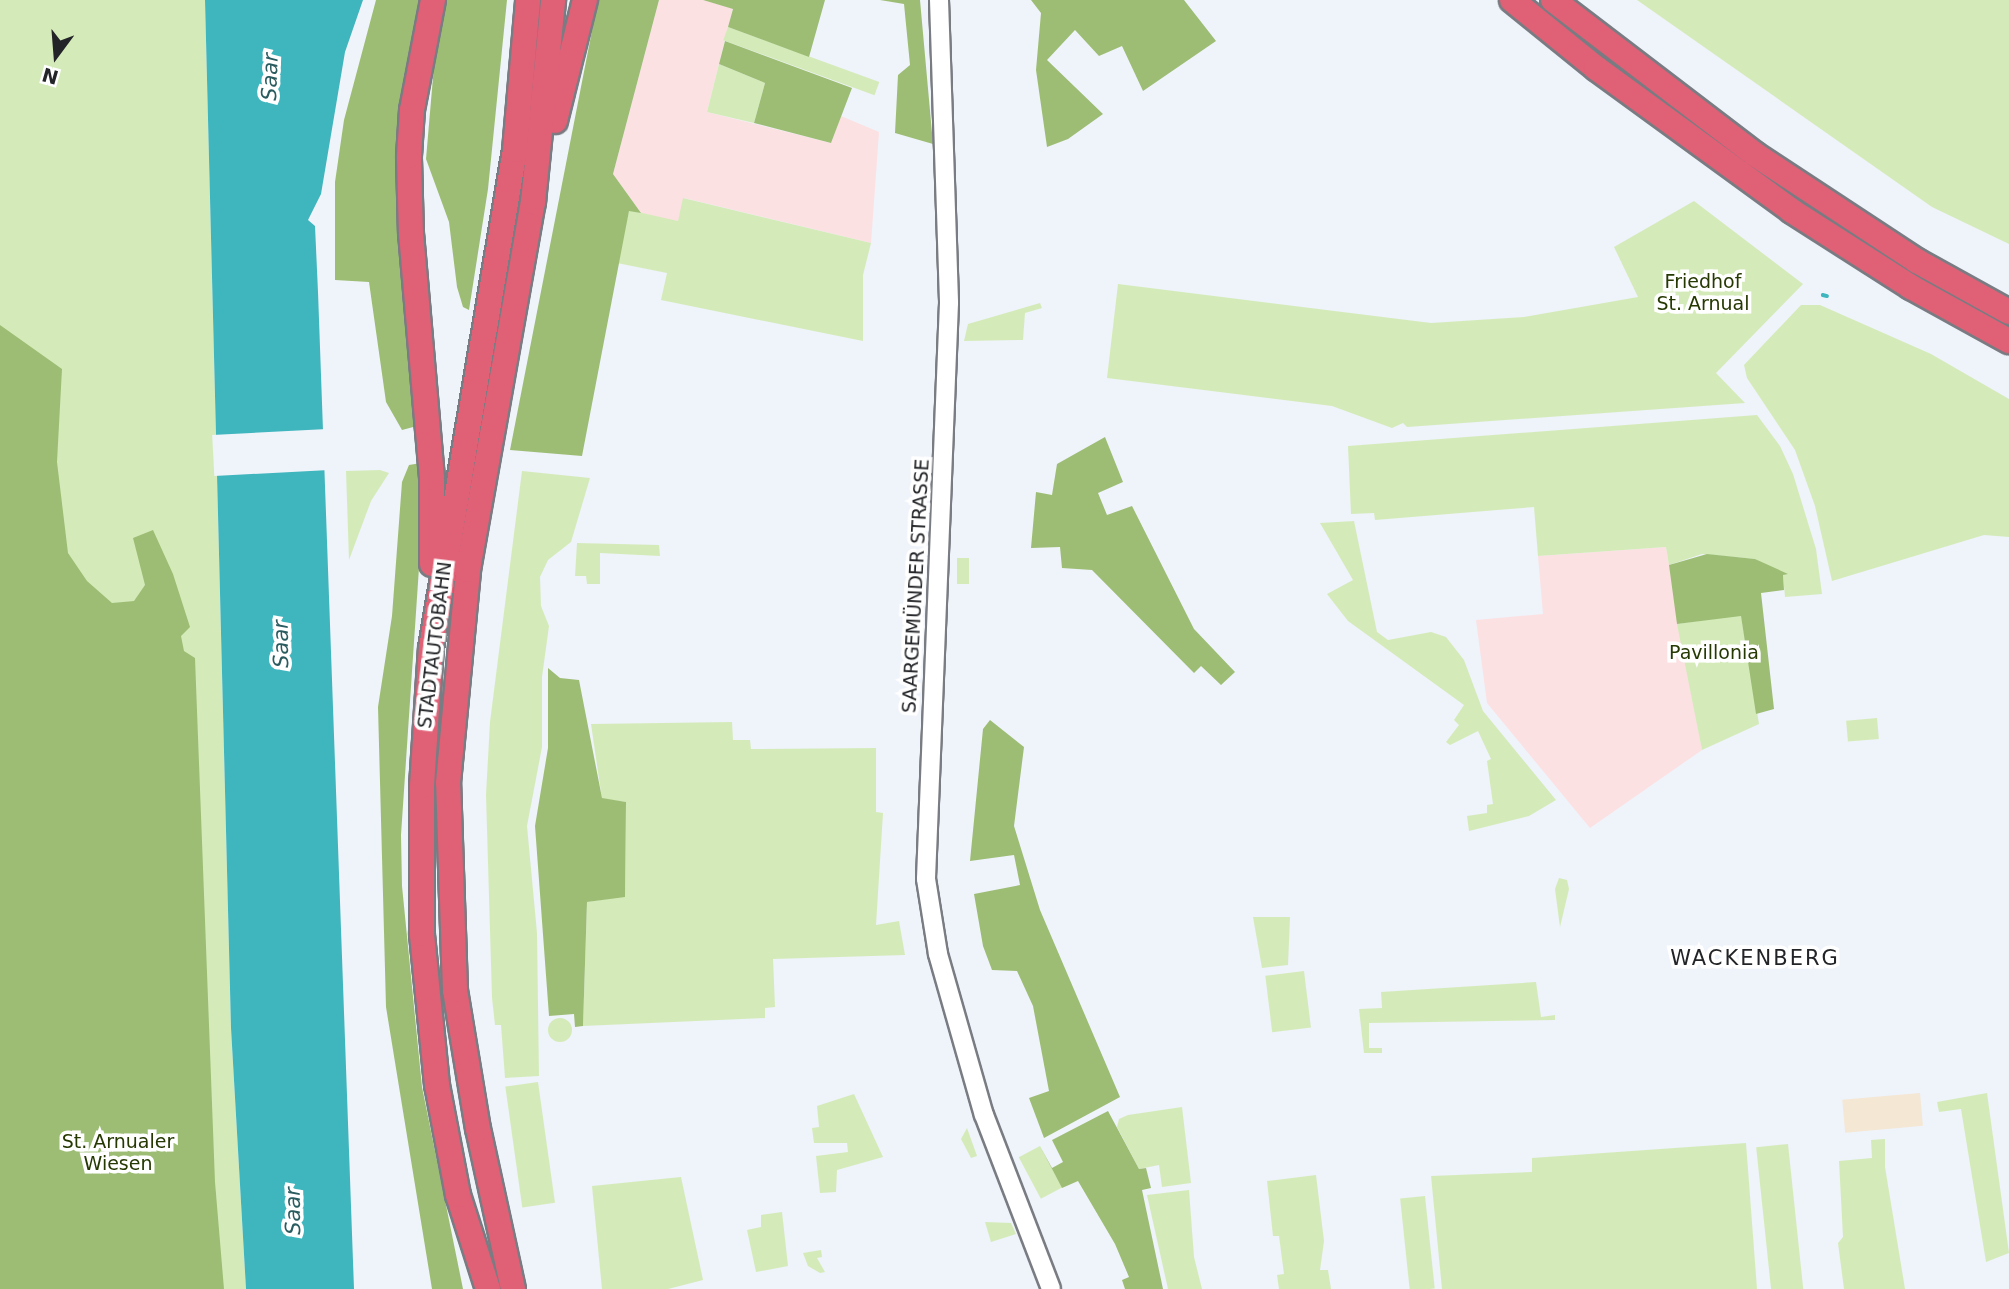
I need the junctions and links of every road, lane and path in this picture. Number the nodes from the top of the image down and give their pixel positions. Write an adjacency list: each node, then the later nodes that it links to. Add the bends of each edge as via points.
1 (433, 0): 12 (highway, via 419,65 409,156 432,478)
2 (528, 0): 11 (highway, STADTAUTOBAHN, via 515,150 470,416)
3 (553, 0): 8 (highway, STADTAUTOBAHN)
4 (585, 0): 8 (highway)
5 (939, 0): 19 (street, SAARGEMÜNDER STRASSE, via 949,306 924,846 938,954 1002,1163)
6 (1512, 0): 10 (highway, via 1682,132 1817,228)
7 (1553, 0): 9 (highway, via 1664,88 1832,207)
8 (533, 202): 11 (highway, STADTAUTOBAHN, via 495,416)
9 (2009, 312)
10 (2009, 341)
11 (470, 486): 12 (highway, STADTAUTOBAHN); 14 (highway, STADTAUTOBAHN, via 446,844 455,990)
12 (431, 648): 13 (highway, STADTAUTOBAHN, via 422,786 422,934 437,1085)
13 (458, 1195): 15 (highway, via 462,1247); 16 (highway, STADTAUTOBAHN)
14 (495, 1207): 17 (highway, STADTAUTOBAHN); 18 (highway)
15 (472, 1289)
16 (488, 1289)
17 (513, 1289)
18 (526, 1289)
19 (1051, 1289)

